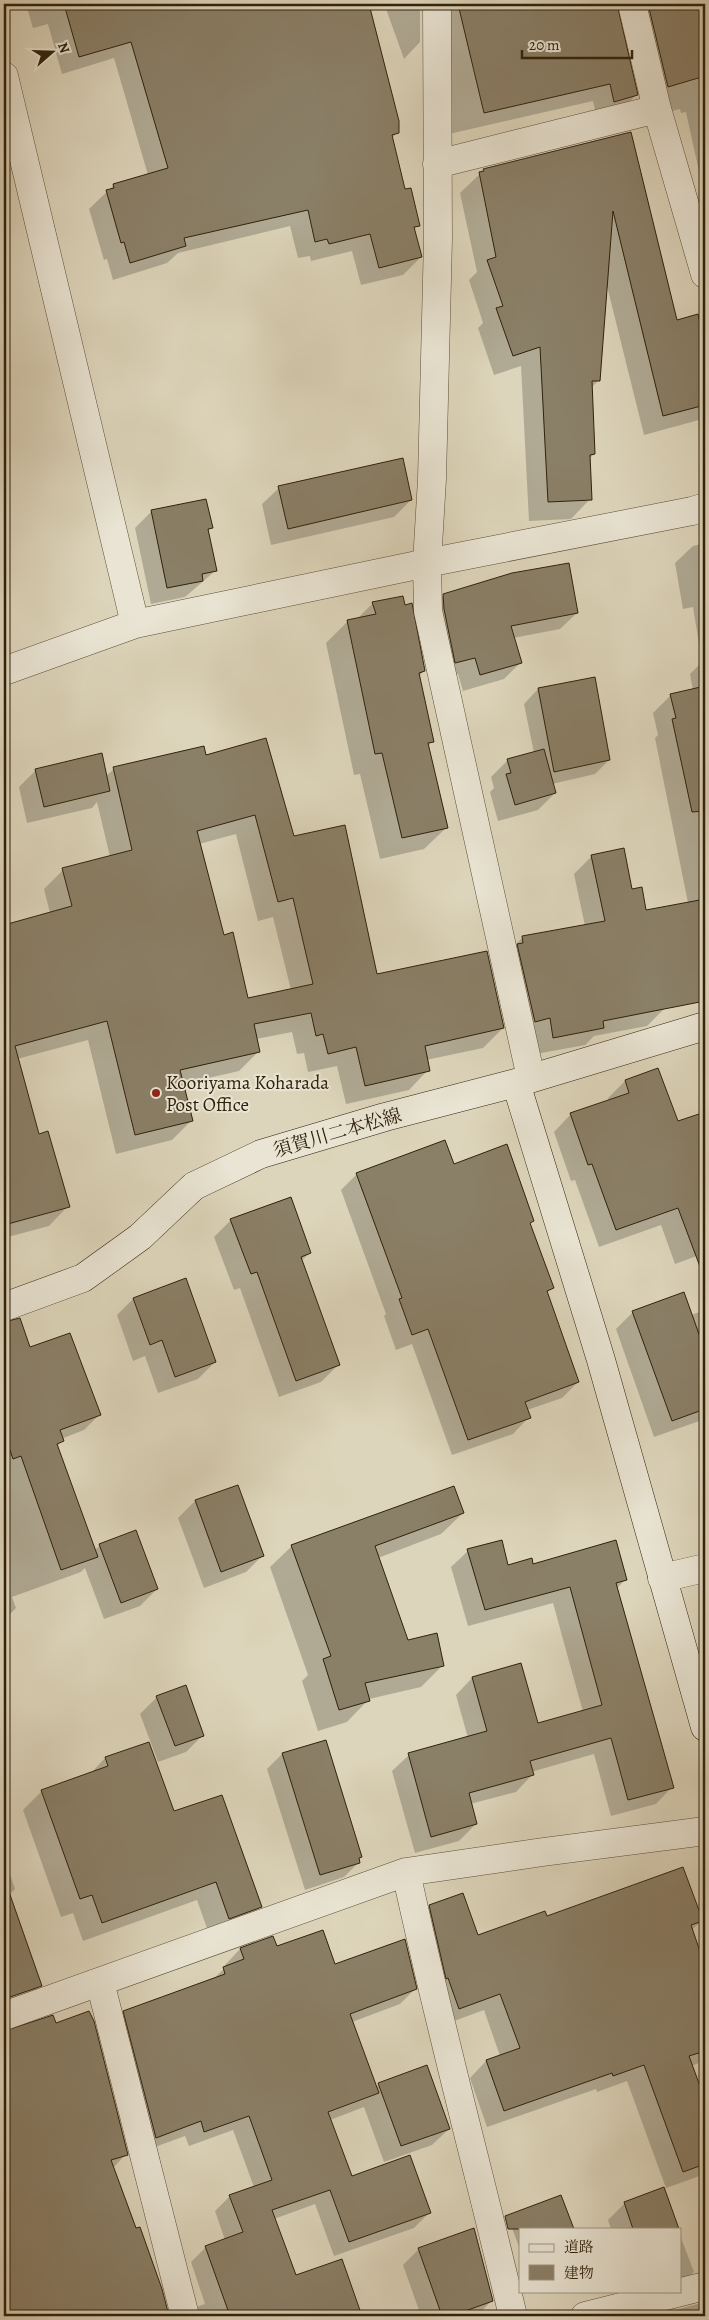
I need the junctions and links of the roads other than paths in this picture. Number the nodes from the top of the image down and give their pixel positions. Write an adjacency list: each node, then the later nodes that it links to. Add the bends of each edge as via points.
1 (437, 4): 5 (street)
2 (632, 4): 4 (street)
3 (4, 76): 9 (street)
4 (656, 109): 5 (street); 6 (street)
5 (437, 164): 8 (street, via 432,479)
6 (705, 274)
7 (705, 507): 8 (street)
8 (426, 563): 9 (street); 12 (street, via 428,611)
9 (135, 624): 10 (street)
10 (4, 671)
11 (705, 1026): 12 (street, 須賀川二本松線)
12 (524, 1080): 13 (street, 須賀川二本松線, via 261,1154 194,1186 140,1237 83,1278); 15 (street)
13 (4, 1308)
14 (705, 1568): 15 (street)
15 (662, 1578): 16 (street)
16 (705, 1727)
17 (705, 1832): 18 (street)
18 (406, 1872): 19 (street); 25 (street, via 430,1986)
19 (100, 1982): 20 (street); 24 (street)
20 (4, 2016)
21 (705, 2286): 23 (street)
22 (681, 2292): 26 (street)
23 (682, 2292)
24 (185, 2316)
25 (513, 2316)
26 (585, 2316)

